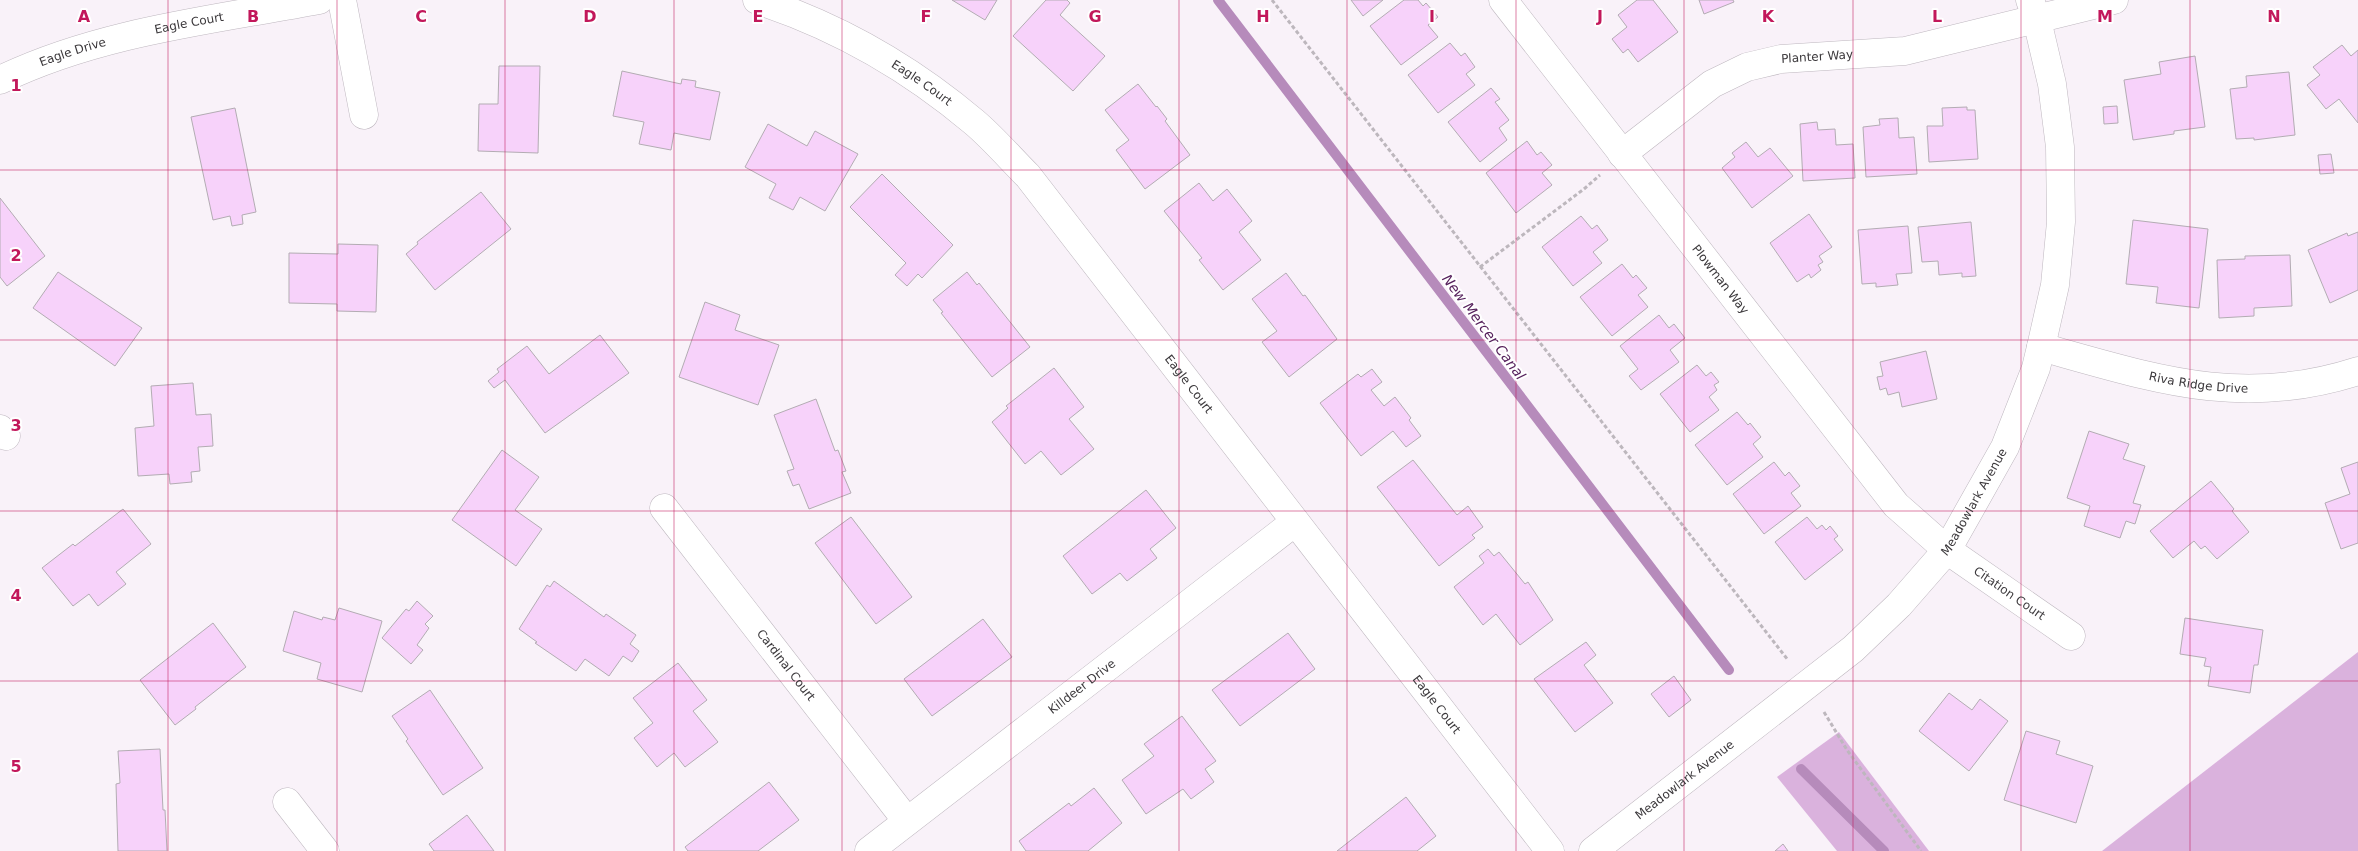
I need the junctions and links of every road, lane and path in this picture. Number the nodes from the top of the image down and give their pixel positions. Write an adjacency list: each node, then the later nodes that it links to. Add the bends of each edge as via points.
1 (318, 0): 8 (street, Eagle Court)
2 (342, 0): 10 (street)
3 (757, 0): 16 (street, Eagle Court, via 793,12 852,39 916,77 975,123 1028,176)
4 (1272, 0): 12 (path)
5 (1503, 0): 11 (street, Plowman Way)
6 (2114, 0): 7 (street, Planter Way)
7 (2034, 10): 11 (street, Planter Way, via 1905,51 1781,59 1747,67 1712,84); 13 (street, Meadowlark Avenue, via 2052,84 2061,175 2061,222 2055,285)
8 (119, 39): 9 (street, Eagle Drive, via 86,46)
9 (0, 80)
10 (364, 115)
11 (1622, 154): 12 (path, via 1584,190); 17 (street, Plowman Way, via 1896,505)
12 (1480, 268): 19 (path)
13 (2041, 347): 14 (street, Riva Ridge Drive, via 2158,380 2221,389 2278,388 2335,379); 17 (street, Meadowlark Avenue, via 2005,447)
14 (2358, 371)
15 (664, 508): 21 (street, Cardinal Court)
16 (1295, 522): 21 (street, Killdeer Drive); 24 (street, Eagle Court)
17 (1947, 550): 18 (street, Citation Court); 19 (street, Meadowlark Avenue, via 1853,649)
18 (2070, 636)
19 (1807, 684): 25 (street, Meadowlark Avenue); 26 (path, via 1847,750)
20 (287, 802): 22 (street)
21 (907, 821): 23 (street, Killdeer Drive)
22 (325, 851)
23 (869, 851)
24 (1550, 851)
25 (1592, 851)
26 (1921, 851)

